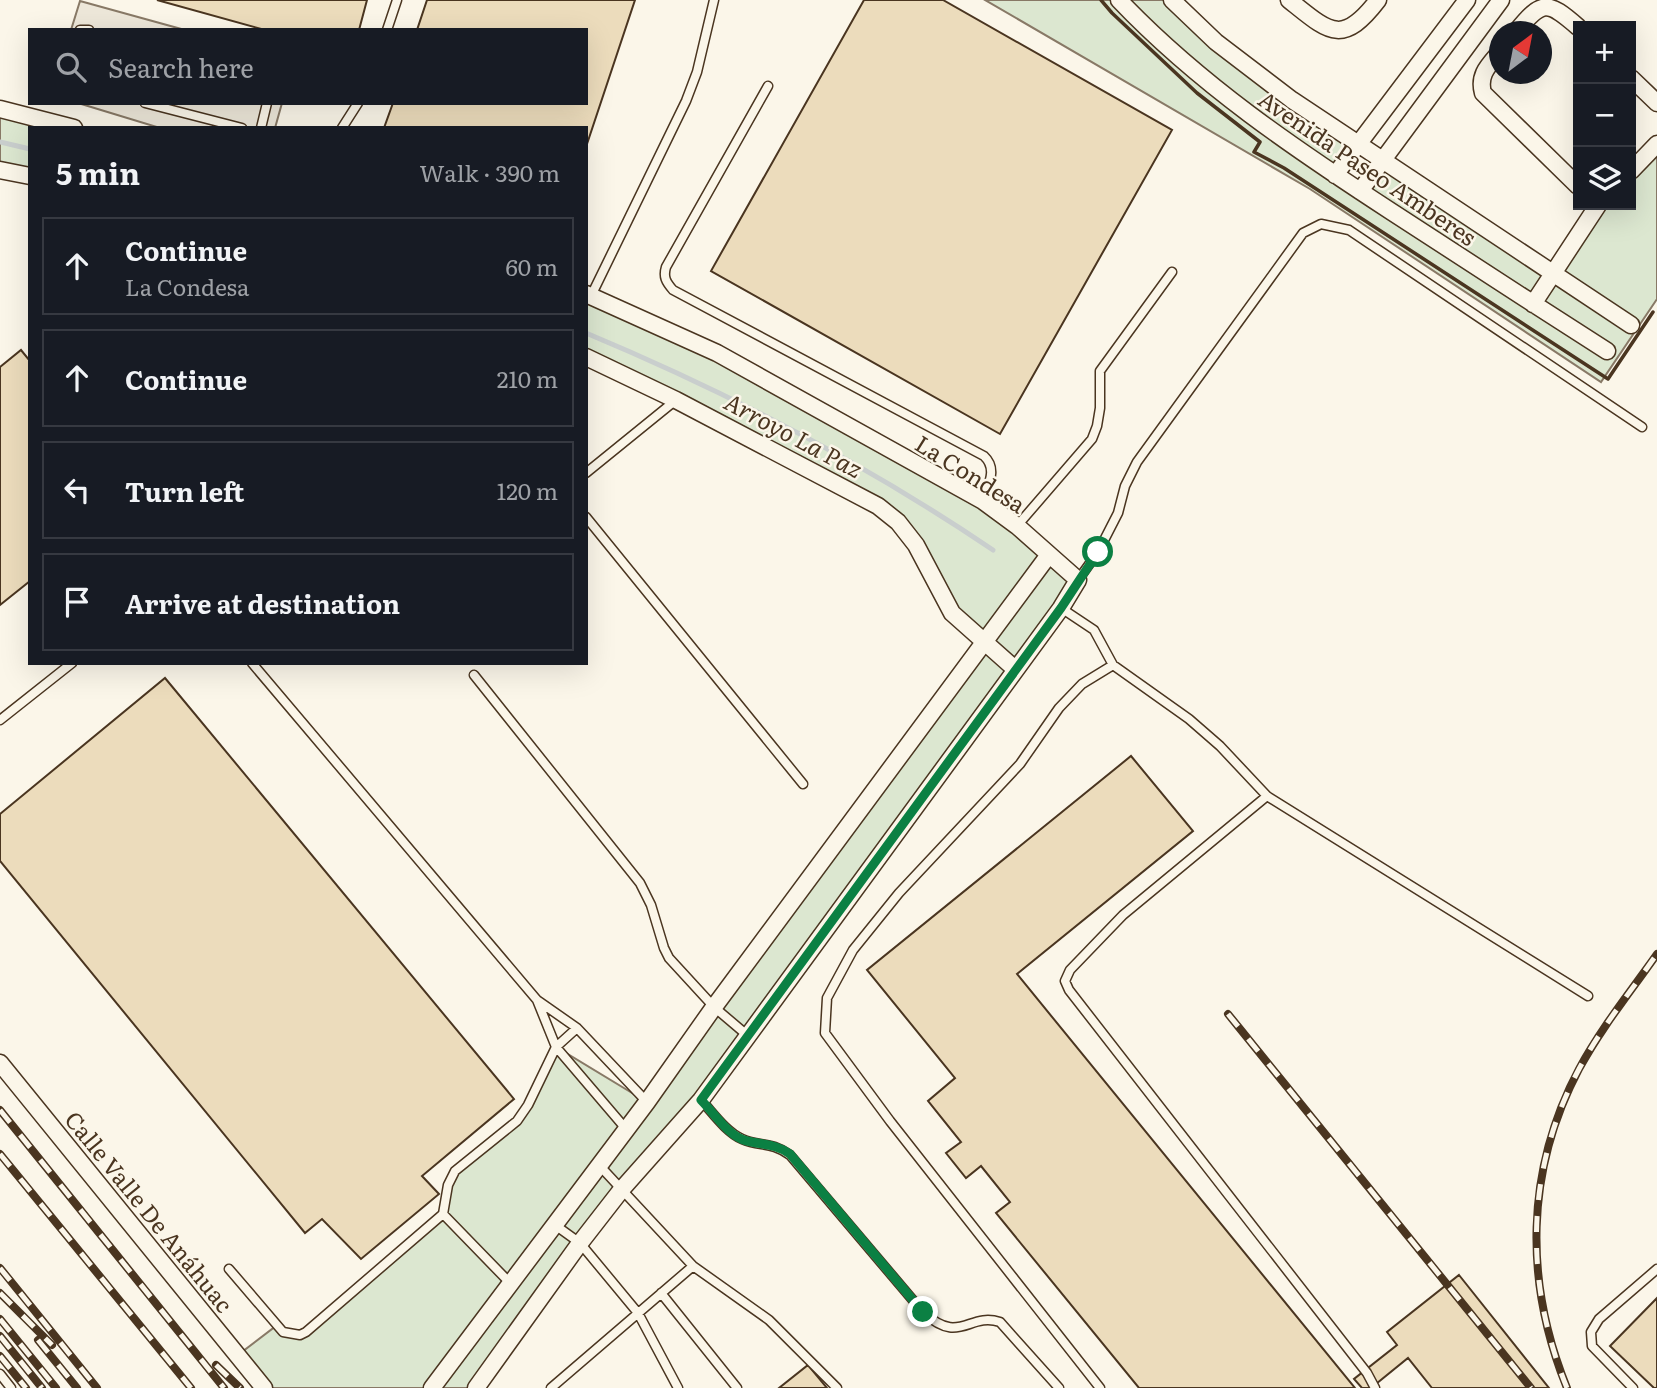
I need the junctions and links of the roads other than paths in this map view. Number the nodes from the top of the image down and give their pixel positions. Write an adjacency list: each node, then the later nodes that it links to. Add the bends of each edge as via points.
1 (397, 0): 11 (lane)
2 (714, 0): 36 (lane, via 686,101)
3 (1119, 0): 29 (street, Avenida Paseo Amberes, via 1153,36 1237,107)
4 (1172, 0): 24 (street, Avenida Paseo Amberes, via 1216,42)
5 (1289, 0): 6 (street, via 1327,28 1339,31 1349,30)
6 (1378, 0)
7 (1467, 0): 24 (street)
8 (1501, 0): 26 (street)
9 (1524, 21): 10 (street, via 1540,6 1559,9)
10 (1573, 22)
11 (388, 28)
12 (1489, 65): 31 (street, via 1480,83 1483,93)
13 (1636, 83): 15 (street)
14 (768, 86): 44 (lane, via 666,267 666,282 673,290 984,456 992,475)
15 (1657, 103)
16 (153, 105): 21 (lane)
17 (267, 105): 22 (lane)
18 (357, 105): 23 (lane)
19 (0, 109): 20 (street)
20 (66, 126)
21 (234, 126)
22 (261, 126)
23 (343, 126)
24 (1357, 144): 26 (street, Avenida Paseo Amberes); 29 (street)
25 (1657, 144): 27 (street)
26 (1382, 160): 32 (street); 35 (street, Avenida Paseo Amberes)
27 (1636, 166)
28 (0, 170): 30 (street)
29 (1335, 174): 32 (street, Avenida Paseo Amberes)
30 (28, 176)
31 (1573, 181)
32 (1360, 191): 37 (street, Avenida Paseo Amberes)
33 (1595, 210): 35 (street)
34 (1171, 272): 46 (lane, via 1100,371 1100,408 1092,439)
35 (1553, 274): 37 (street); 38 (street, Avenida Paseo Amberes)
36 (589, 295): 44 (street, La Condesa, via 717,354)
37 (1533, 304): 39 (street, Avenida Paseo Amberes)
38 (1631, 325)
39 (1607, 351)
40 (588, 358): 41 (street)
41 (676, 400): 43 (lane); 50 (street, via 877,506 898,522 916,545 952,613)
42 (1642, 427): 48 (lane, via 1349,230 1321,224 1303,233 1136,462 1118,513)
43 (588, 471)
44 (983, 501): 46 (street, La Condesa)
45 (588, 519): 57 (lane)
46 (1017, 526): 47 (street, La Condesa)
47 (1048, 556): 48 (street, La Condesa); 50 (street)
48 (1078, 580): 49 (street)
49 (1061, 608): 53 (lane, via 1094,630); 54 (street)
50 (984, 643): 54 (street); 61 (street)
51 (69, 665): 56 (lane)
52 (254, 665): 60 (lane)
53 (1113, 665): 58 (lane, via 1189,719); 90 (lane, via 1082,684 1059,708 1020,764 853,950 827,998 825,1033)
54 (1015, 669): 63 (street)
55 (474, 675): 61 (lane, via 626,863 652,905 669,958)
56 (0, 720)
57 (803, 784)
58 (1267, 796): 59 (lane); 91 (lane, via 1123,915 1070,970 1065,981)
59 (1588, 996)
60 (537, 1000): 62 (lane); 64 (lane)
61 (714, 1007): 63 (lane); 67 (street)
62 (577, 1028): 64 (lane); 67 (lane)
63 (747, 1035): 66 (street)
64 (556, 1047): 68 (lane); 71 (lane, via 517,1121 451,1177)
65 (0, 1063): 82 (street, Calle Valle De Anáhuac)
66 (701, 1100): 70 (street); 89 (lane, via 738,1137 771,1144 790,1154 934,1323 957,1329 1000,1322)
67 (647, 1102): 68 (street)
68 (626, 1129): 69 (street)
69 (598, 1164): 70 (lane); 72 (street)
70 (622, 1189): 73 (street); 74 (lane)
71 (443, 1214): 75 (lane, via 300,1335 276,1326); 77 (lane)
72 (555, 1224): 73 (lane); 77 (street)
73 (580, 1243): 79 (lane); 84 (street)
74 (693, 1266): 78 (lane); 88 (lane, via 769,1320)
75 (229, 1269)
76 (1657, 1269): 92 (lane, via 1599,1319 1591,1332 1592,1346)
77 (510, 1283): 83 (street)
78 (661, 1293): 79 (lane); 87 (lane)
79 (638, 1313): 85 (lane); 86 (lane)
80 (0, 1374): 81 (lane)
81 (11, 1388)
82 (264, 1388)
83 (432, 1388)
84 (476, 1388)
85 (551, 1388)
86 (678, 1388)
87 (737, 1388)
88 (837, 1388)
89 (1059, 1388)
90 (1100, 1388)
91 (1375, 1388)
92 (1633, 1388)

